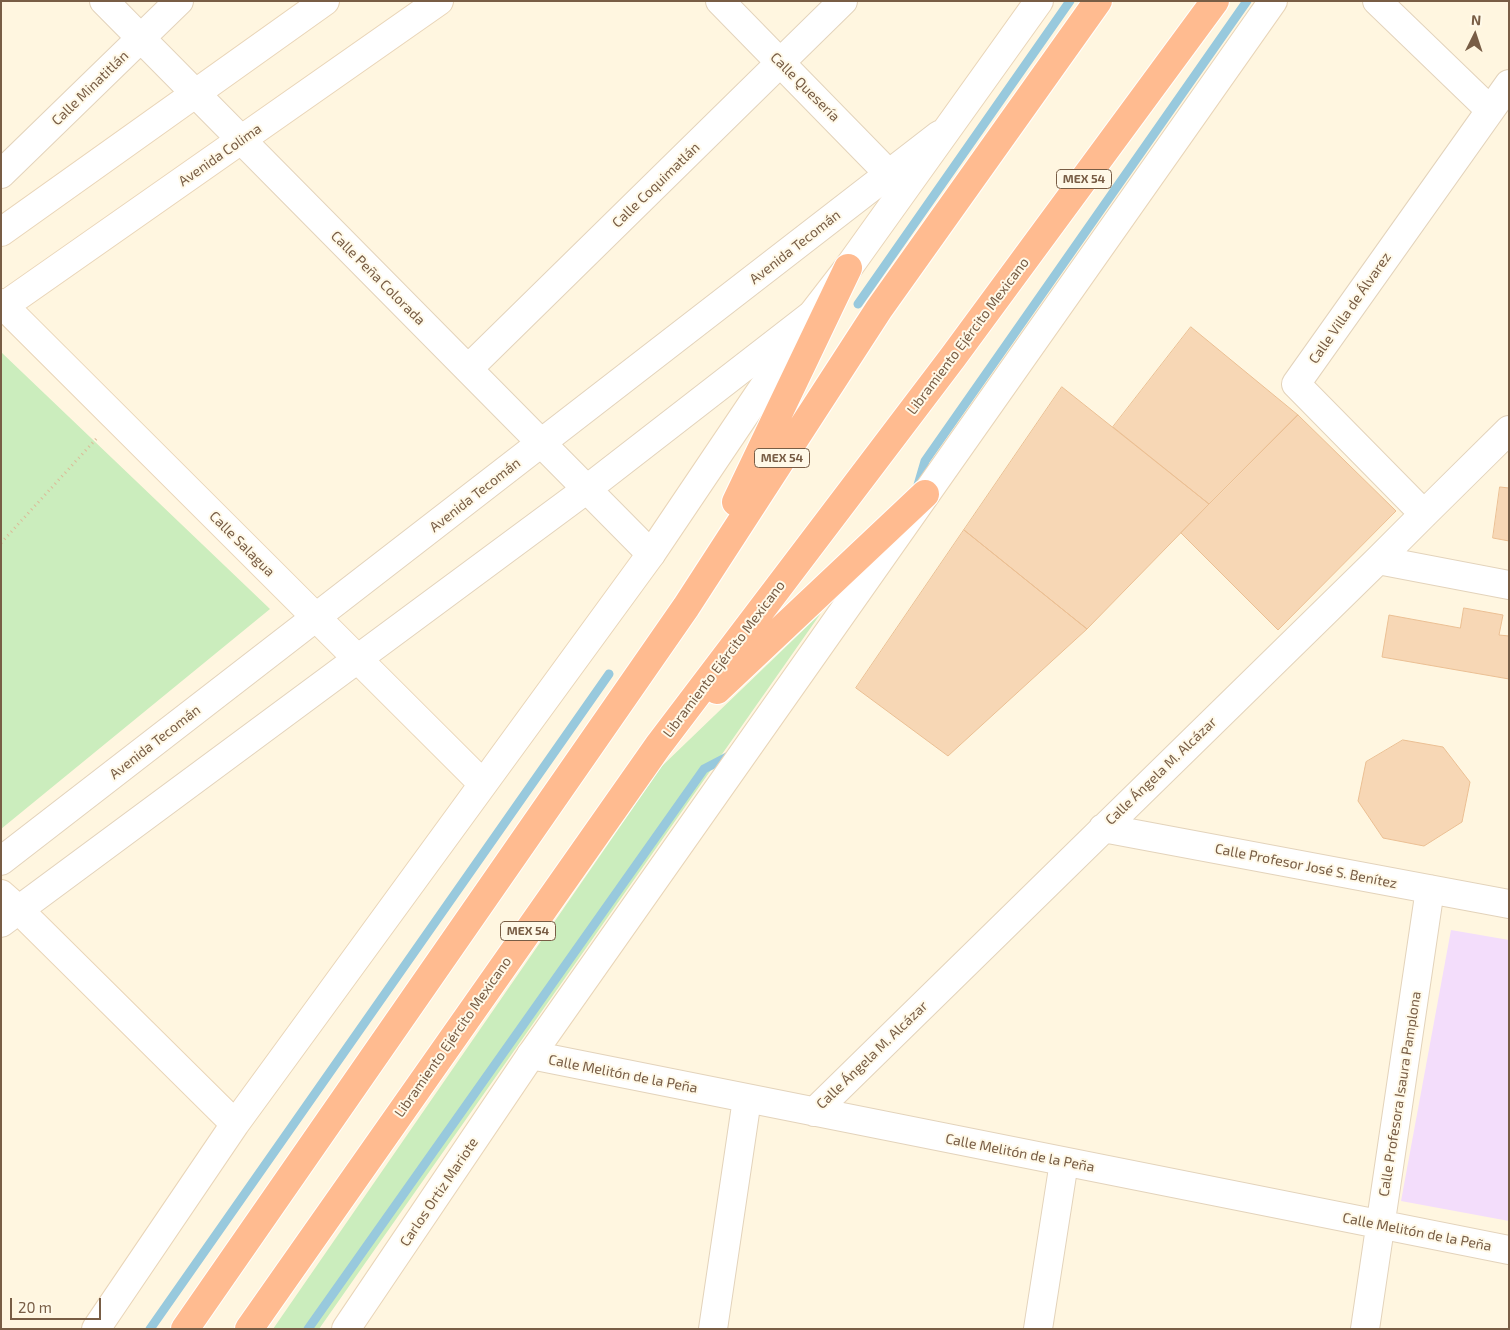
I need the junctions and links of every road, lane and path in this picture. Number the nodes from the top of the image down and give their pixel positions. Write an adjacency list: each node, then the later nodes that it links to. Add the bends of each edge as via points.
1 (104, 1): 12 (street, Calle Peña Colorada)
2 (179, 1): 12 (street, Calle Minatitlán)
3 (325, 1): 15 (street)
4 (438, 1): 18 (street, Avenida Colima)
5 (720, 1): 13 (street, Calle Quesería)
6 (843, 1): 13 (street, Calle Coquimatlán)
7 (1039, 1): 17 (street)
8 (1098, 1): 36 (highway, MEX 54, via 878,309)
9 (1215, 1): 39 (highway, Libramiento Ejército Mexicano / MEX 54, via 953,357)
10 (1273, 1): 30 (street)
11 (1377, 1): 16 (street)
12 (141, 38): 15 (street, Calle Peña Colorada); 19 (street, Calle Minatitlán)
13 (780, 63): 20 (street, Calle Quesería); 25 (street, Calle Coquimatlán)
14 (1509, 84): 16 (street, Calle Villa de Álvarez)
15 (195, 93): 18 (street, Calle Peña Colorada); 21 (street)
16 (1490, 110): 31 (street, Calle Villa de Álvarez, via 1296,384)
17 (948, 128): 20 (street, Avenida Tecomán); 22 (street)
18 (242, 140): 23 (street, Avenida Colima); 25 (street, Calle Peña Colorada)
19 (1, 174)
20 (889, 174): 28 (street, Avenida Tecomán)
21 (1, 232)
22 (848, 268): 24 (street); 36 (highway)
23 (2, 306): 26 (street, Calle Salagua)
24 (814, 312): 29 (street); 33 (street)
25 (468, 369): 28 (street, Calle Peña Colorada)
26 (116, 418): 32 (path); 37 (street, Calle Salagua)
27 (1509, 430): 31 (street, Calle Ángela M. Alcázar)
28 (541, 444): 29 (street, Calle Peña Colorada); 37 (street, Avenida Tecomán)
29 (587, 489): 33 (street, Calle Peña Colorada); 38 (street)
30 (925, 494): 39 (highway); 46 (street)
31 (1424, 514): 34 (street, Calle Ángela M. Alcázar)
32 (1, 543)
33 (652, 554): 40 (street)
34 (1378, 560): 35 (street); 41 (street, Calle Ángela M. Alcázar)
35 (1509, 585)
36 (686, 607): 54 (highway, MEX 54)
37 (316, 618): 38 (street, Calle Salagua); 42 (street, Avenida Tecomán)
38 (357, 658): 40 (street, Calle Salagua); 45 (street)
39 (658, 746): 55 (highway, Libramiento Ejército Mexicano / MEX 54)
40 (483, 784): 49 (street)
41 (1103, 828): 43 (street, Calle Profesor José S. Benítez); 48 (street, Calle Ángela M. Alcázar)
42 (1, 861)
43 (1430, 889): 44 (street, Calle Profesor José S. Benítez); 51 (street, Calle Profesora Isaura Pamplona)
44 (1509, 904)
45 (7, 909): 49 (street)
46 (531, 1055): 47 (street, Calle Melitón de la Peña); 56 (street, Carlos Ortiz Mariote)
47 (747, 1099): 48 (street, Calle Melitón de la Peña); 57 (street)
48 (814, 1112): 50 (street, Calle Melitón de la Peña)
49 (235, 1124): 53 (street)
50 (1064, 1162): 51 (street, Calle Melitón de la Peña); 58 (street)
51 (1380, 1224): 52 (street, Calle Melitón de la Peña); 59 (street, Calle Profesora Isaura Pamplona)
52 (1509, 1250)
53 (96, 1329)
54 (185, 1329)
55 (249, 1329)
56 (346, 1329)
57 (713, 1329)
58 (1038, 1329)
59 (1365, 1329)

